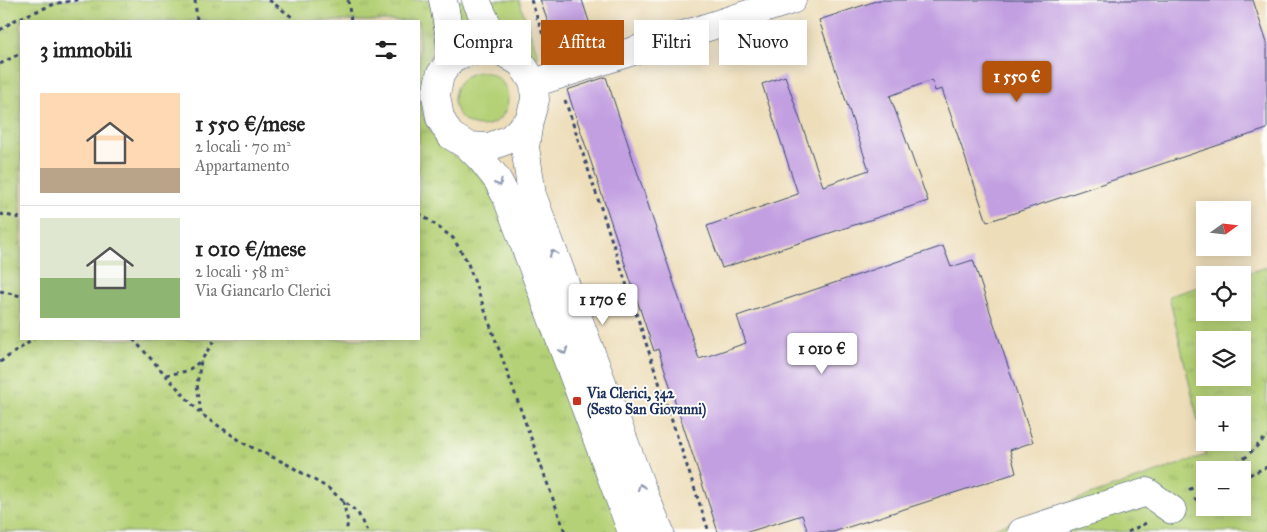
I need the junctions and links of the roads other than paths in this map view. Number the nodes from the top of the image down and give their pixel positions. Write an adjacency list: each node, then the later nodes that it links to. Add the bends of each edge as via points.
1 (444, 0): 4 (street)
2 (476, 0): 5 (street)
3 (792, 0): 8 (street)
4 (447, 20)
5 (485, 20)
6 (447, 65): 10 (street, via 440,74 436,95 440,118 450,135)
7 (524, 65): 8 (street)
8 (545, 79): 9 (street)
9 (529, 121): 10 (street, via 510,139 489,147); 13 (street, one-way to 9, via 532,195 524,147)
10 (468, 146): 12 (street, one-way to 12, via 497,179 507,198)
11 (1172, 510): 14 (street, via 1147,492)
12 (632, 532)
13 (660, 532)
14 (1022, 532)

